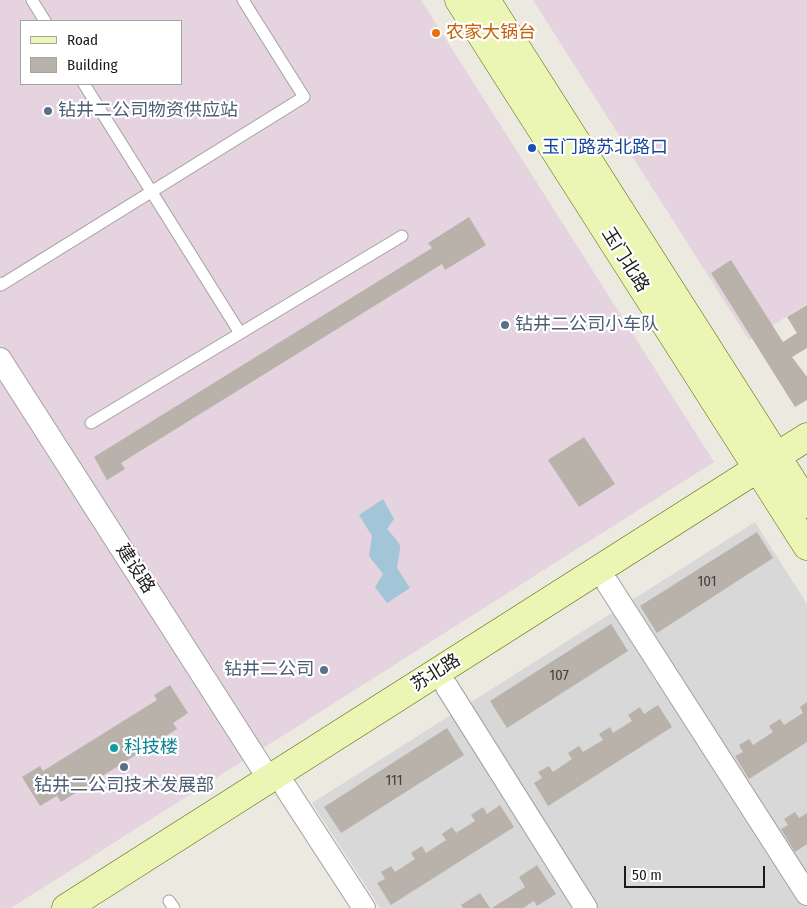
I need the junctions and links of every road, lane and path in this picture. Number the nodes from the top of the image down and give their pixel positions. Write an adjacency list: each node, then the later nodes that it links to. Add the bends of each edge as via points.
1 (32, 0): 5 (lane)
2 (243, 0): 7 (lane, via 304,97)
3 (459, 0): 14 (street, 玉门北路)
4 (486, 0): 14 (street, 玉门北路)
5 (44, 20)
6 (85, 85): 7 (lane)
7 (152, 192): 9 (lane); 10 (lane)
8 (402, 236): 10 (lane)
9 (0, 283)
10 (240, 333): 12 (lane)
11 (0, 359): 19 (street, 建设路)
12 (91, 423)
13 (807, 437): 14 (street, 苏北路)
14 (779, 468): 15 (street, 玉门北路); 16 (street, 玉门北路); 17 (street, 苏北路); 19 (street, 苏北路)
15 (807, 504)
16 (807, 546)
17 (608, 584): 18 (street, 苏北路); 20 (street)
18 (447, 687): 19 (street, 苏北路); 24 (street)
19 (278, 784): 21 (street, 苏北路); 22 (street, 苏北路); 23 (street, 建设路)
20 (807, 894)
21 (66, 908)
22 (99, 908)
23 (364, 908)
24 (586, 908)

